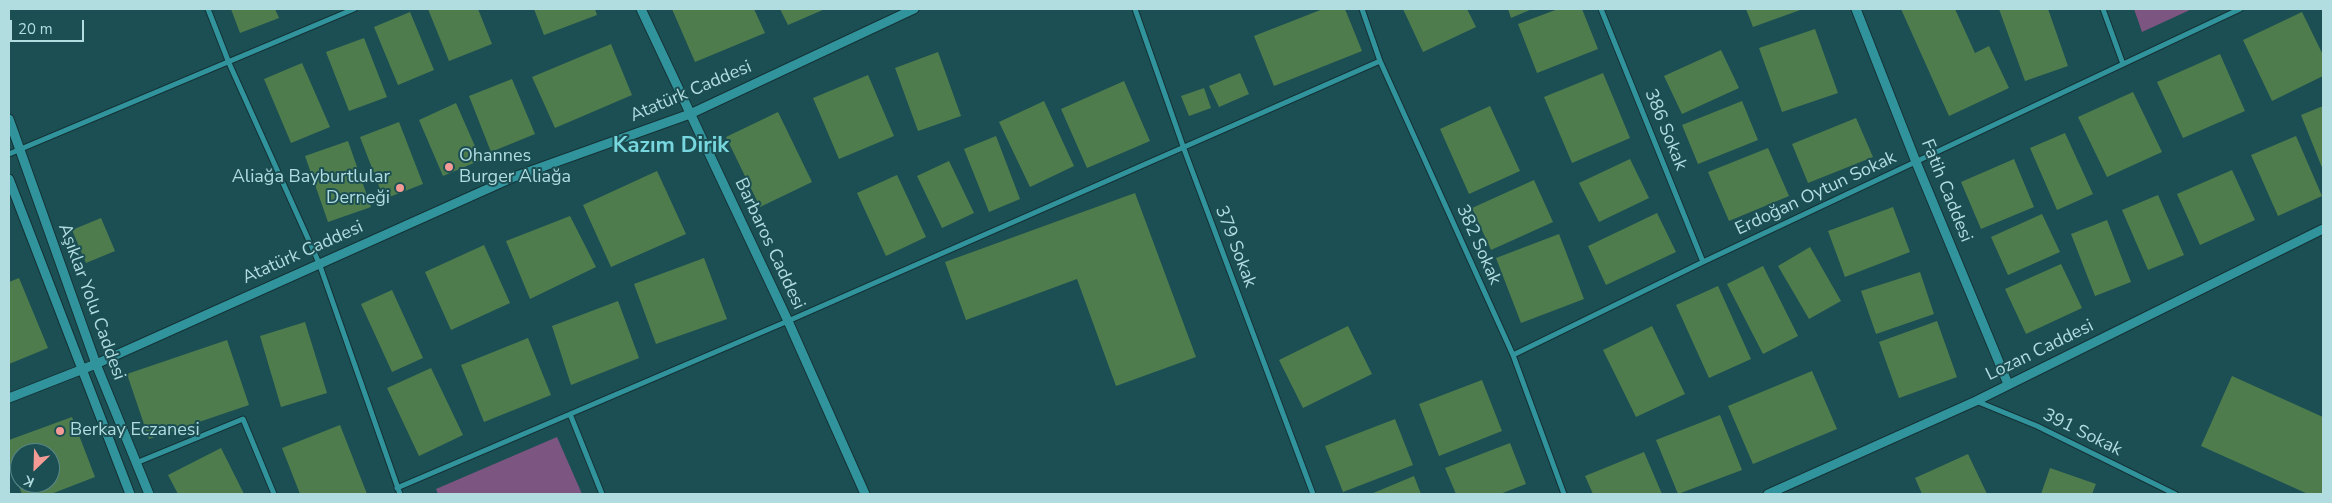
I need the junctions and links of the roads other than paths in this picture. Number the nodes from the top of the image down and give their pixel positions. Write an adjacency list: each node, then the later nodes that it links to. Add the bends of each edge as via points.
1 (208, 9): 13 (street)
2 (354, 9): 13 (street)
3 (641, 9): 15 (street, Barbaros Caddesi)
4 (914, 9): 11 (street, Atatürk Caddesi)
5 (1135, 9): 17 (street, 379 Sokak)
6 (1362, 9): 12 (street, 382 Sokak)
7 (1601, 9): 23 (street, 386 Sokak)
8 (1856, 9): 20 (street, Fatih Caddesi)
9 (2103, 9): 14 (street)
10 (2240, 9): 14 (street, Erdoğan Oytun Sokak)
11 (899, 12): 15 (street, Atatürk Caddesi)
12 (1380, 62): 17 (street); 26 (street, 382 Sokak)
13 (229, 63): 18 (street); 24 (street)
14 (2123, 64): 20 (street, Erdoğan Oytun Sokak)
15 (690, 114): 24 (street, Atatürk Caddesi, via 514,177); 25 (street, Barbaros Caddesi)
16 (9, 119): 18 (street, Aşıklar Yolu Caddesi)
17 (1184, 149): 25 (street); 41 (street, 379 Sokak)
18 (19, 150): 19 (street); 27 (street, Aşıklar Yolu Caddesi)
19 (9, 154)
20 (1916, 162): 23 (street, Erdoğan Oytun Sokak); 29 (street, Fatih Caddesi)
21 (9, 179): 28 (street, Aşıklar Yolu Caddesi)
22 (2323, 229): 29 (street, Lozan Caddesi)
23 (1703, 262): 26 (street, Erdoğan Oytun Sokak)
24 (319, 263): 27 (street, Atatürk Caddesi); 34 (street)
25 (788, 321): 32 (street); 40 (street, Barbaros Caddesi)
26 (1513, 355): 42 (street, 382 Sokak)
27 (96, 364): 28 (street, Atatürk Caddesi); 33 (street, Aşıklar Yolu Caddesi)
28 (82, 370): 30 (street, Atatürk Caddesi); 35 (street, Aşıklar Yolu Caddesi)
29 (2008, 384): 31 (street, Lozan Caddesi)
30 (9, 398)
31 (1976, 401): 43 (street, Lozan Caddesi); 44 (street, 391 Sokak, via 2037,426)
32 (570, 414): 34 (street); 39 (street)
33 (136, 463): 36 (street, Aşıklar Yolu Caddesi); 37 (street, via 243,419)
34 (397, 488): 38 (street)
35 (130, 494)
36 (149, 494)
37 (274, 494)
38 (400, 494)
39 (602, 494)
40 (865, 494)
41 (1313, 494)
42 (1564, 494)
43 (1768, 494)
44 (2175, 494)

